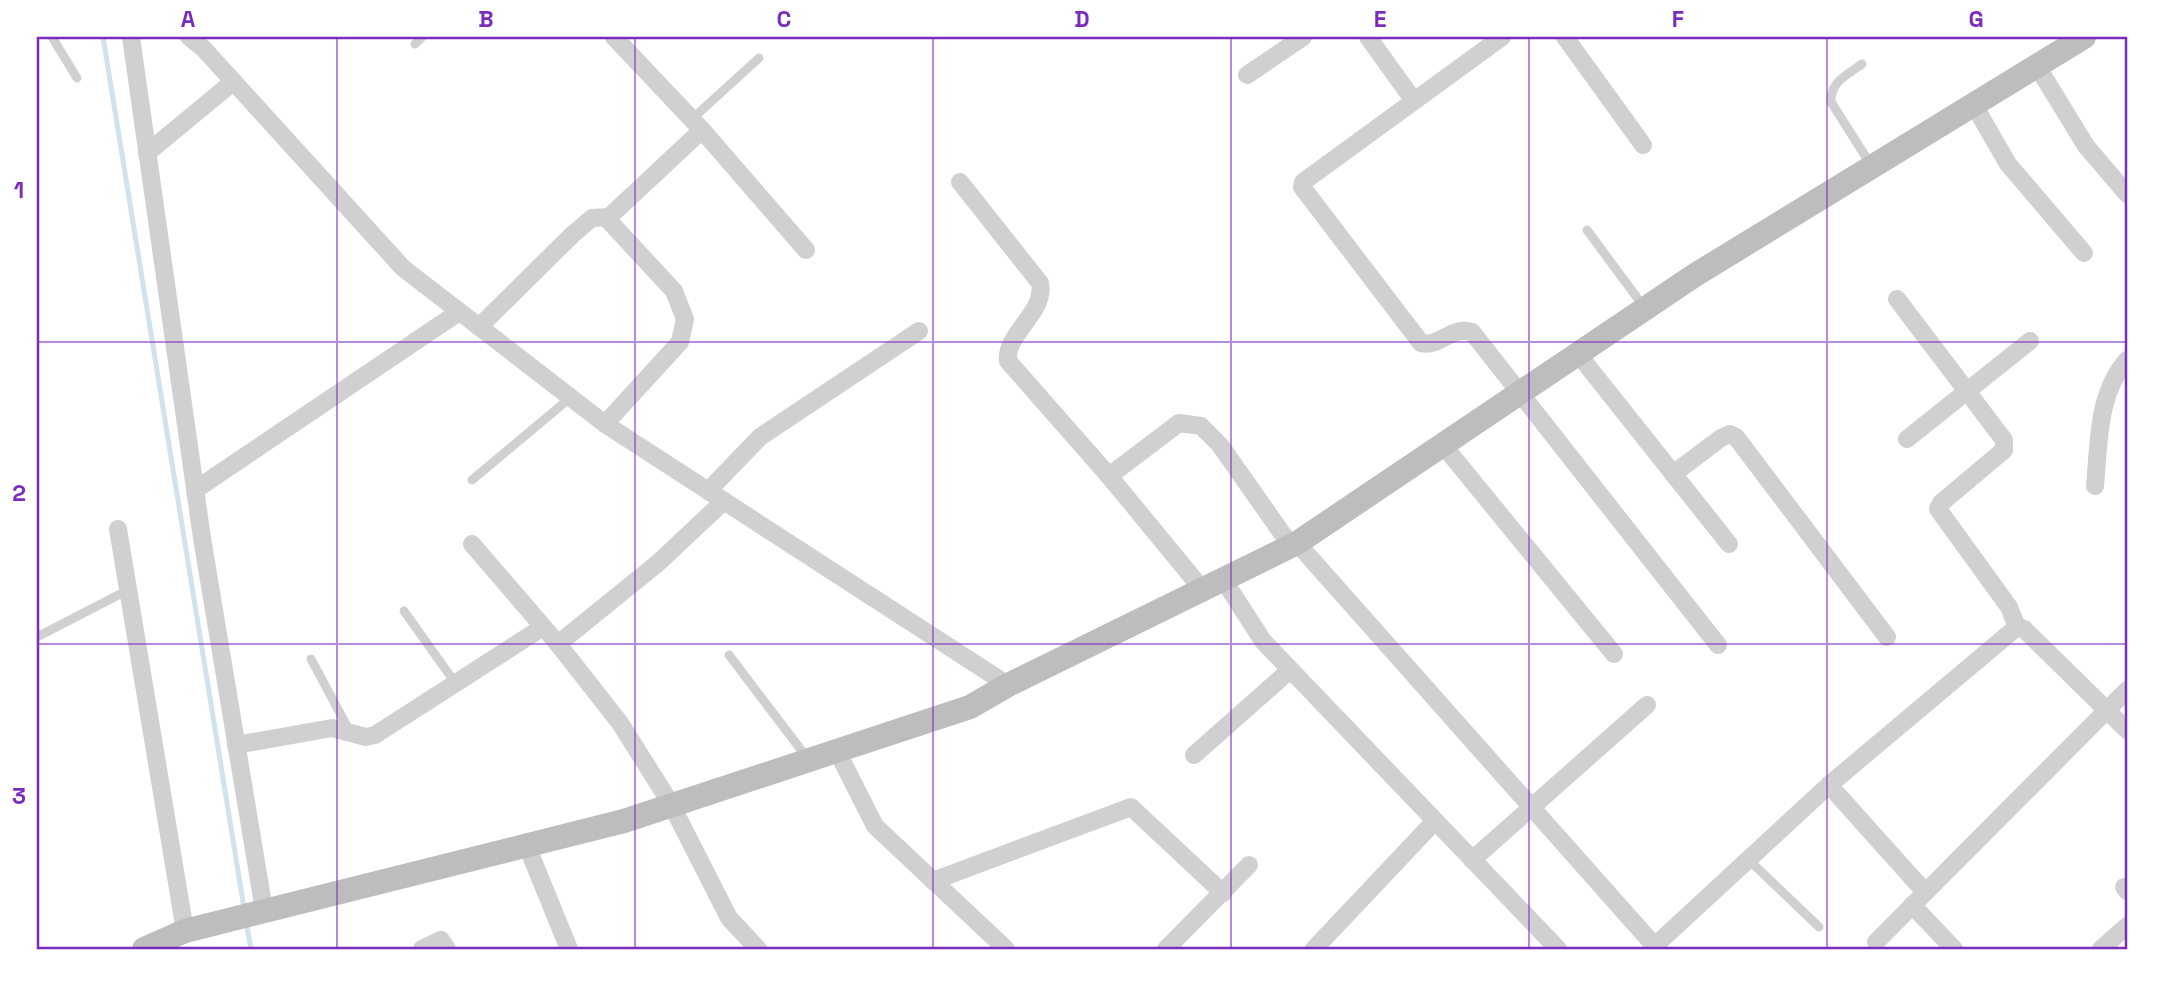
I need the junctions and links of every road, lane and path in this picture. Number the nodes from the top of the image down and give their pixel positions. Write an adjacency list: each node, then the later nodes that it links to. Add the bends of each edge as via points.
1 (52, 37): 14 (lane)
2 (131, 37): 20 (street)
3 (614, 37): 18 (street)
4 (1303, 37): 13 (street)
5 (1368, 37): 16 (street)
6 (1502, 37): 16 (street)
7 (1565, 37): 19 (street)
8 (2084, 37): 12 (street)
9 (202, 40): 15 (street)
10 (760, 58): 18 (lane)
11 (1863, 64): 21 (lane, via 1835,83 1830,92 1831,102)
12 (2036, 66): 17 (street); 23 (street, via 2086,146)
13 (1247, 75)
14 (77, 78)
15 (233, 82): 20 (street); 30 (street, via 403,268)
16 (1414, 101): 37 (street, via 1301,184 1421,343 1427,345 1460,331 1472,332)
17 (1973, 104): 21 (street); 27 (street, via 2008,164)
18 (697, 124): 24 (street); 26 (street)
19 (1643, 145)
20 (147, 153): 46 (street)
21 (1872, 167): 29 (street)
22 (960, 182): 43 (street, via 1040,283 1040,298 1012,346 1009,361)
23 (2127, 194)
24 (609, 217): 31 (street, via 593,219 572,235); 39 (street, via 674,291 685,319 680,342)
25 (1587, 230): 29 (lane)
26 (806, 250)
27 (2084, 253)
28 (1897, 299): 36 (street)
29 (1645, 309): 34 (street)
30 (458, 312): 31 (street); 46 (street)
31 (479, 327): 38 (street)
32 (919, 331): 47 (street, via 760,437)
33 (2030, 341): 36 (street)
34 (1578, 354): 37 (street); 42 (street)
35 (2127, 360): 45 (street, via 2104,406)
36 (1969, 391): 40 (street); 57 (street, via 2006,446 1938,509 2010,607)
37 (1518, 394): 41 (street); 61 (street)
38 (570, 398): 39 (street); 44 (lane)
39 (605, 424): 47 (street)
40 (1907, 439)
41 (1443, 445): 51 (street); 62 (street)
42 (1673, 474): 52 (street); 59 (street, via 1721,438 1736,437)
43 (1109, 476): 51 (street, via 1180,423 1201,426); 53 (street)
44 (472, 480)
45 (2095, 486)
46 (195, 490): 73 (street)
47 (708, 491): 48 (street)
48 (724, 501): 60 (street, via 658,563); 67 (street)
49 (118, 529): 54 (street)
50 (472, 544): 56 (street)
51 (1294, 544): 53 (street); 79 (street)
52 (1729, 544)
53 (1212, 584): 65 (street); 67 (street)
54 (128, 590): 58 (lane); 91 (street)
55 (404, 611): 66 (lane)
56 (543, 627): 60 (street); 66 (street)
57 (2017, 627): 70 (street); 77 (street)
58 (37, 637)
59 (1887, 637)
60 (558, 644): 78 (street, via 620,723)
61 (1718, 645)
62 (1614, 654)
63 (729, 655): 76 (lane)
64 (311, 659): 72 (lane)
65 (1290, 670): 75 (street); 80 (street)
66 (456, 684): 72 (street, via 383,732 366,737)
67 (1008, 685): 74 (street, via 970,707)
68 (2127, 690): 70 (street)
69 (1647, 705): 79 (street)
70 (2105, 708): 71 (street); 87 (street)
71 (2127, 730)
72 (350, 732): 73 (street, via 332,728)
73 (236, 744): 88 (street)
74 (837, 751): 76 (street); 85 (street, via 875,827)
75 (1194, 755)
76 (809, 760): 78 (street)
77 (1829, 785): 82 (street); 87 (street)
78 (671, 804): 81 (street); 98 (street, via 729,918)
79 (1532, 810): 83 (street); 93 (street)
80 (1434, 822): 83 (street); 101 (street)
81 (527, 846): 88 (street); 97 (street)
82 (1748, 859): 90 (lane); 93 (street)
83 (1472, 860): 102 (street)
84 (1249, 865): 86 (street)
85 (933, 881): 86 (street, via 1131,807); 99 (street)
86 (1223, 893): 100 (street)
87 (1919, 899): 92 (street); 103 (street)
88 (260, 911): 91 (street)
89 (2127, 926): 104 (street)
90 (1819, 927)
91 (185, 931): 94 (street)
92 (1876, 942)
93 (1653, 947)
94 (144, 949)
95 (422, 949): 96 (street, via 441,940)
96 (447, 949)
97 (569, 949)
98 (758, 949)
99 (1006, 949)
100 (1166, 949)
101 (1314, 949)
102 (1558, 949)
103 (1954, 949)
104 (2101, 949)

